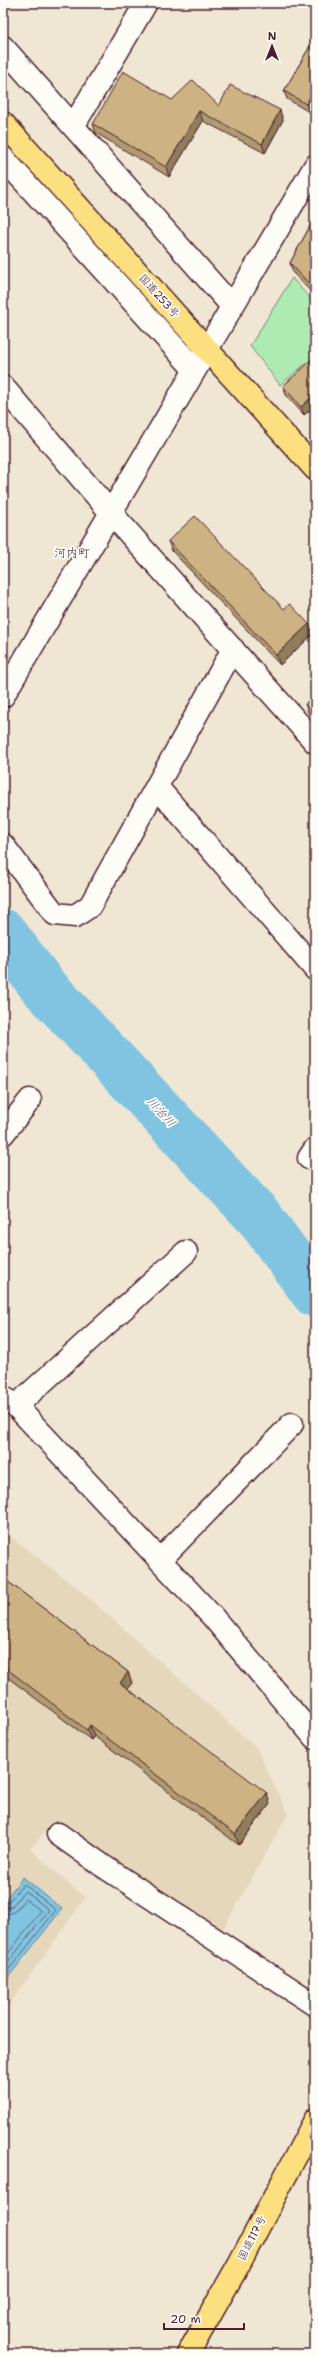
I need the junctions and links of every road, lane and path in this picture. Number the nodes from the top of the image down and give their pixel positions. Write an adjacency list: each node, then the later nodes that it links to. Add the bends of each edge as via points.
1 (146, 3): 4 (street)
2 (3, 47): 4 (street)
3 (3, 123): 8 (highway, 国道253号)
4 (74, 125): 7 (street)
5 (3, 158): 9 (street)
6 (315, 166): 7 (street)
7 (232, 304): 8 (street)
8 (207, 349): 9 (street); 11 (highway, 国道253号)
9 (195, 370): 12 (street)
10 (3, 387): 12 (street)
11 (315, 470)
12 (112, 514): 13 (street); 14 (street)
13 (232, 649): 15 (street); 16 (street)
14 (3, 696)
15 (315, 742)
16 (157, 787): 17 (street, via 90,906 74,916 55,914); 18 (street)
17 (3, 845)
18 (315, 969)
19 (30, 1100): 20 (street)
20 (3, 1134)
21 (186, 1252): 22 (street)
22 (10, 1402): 24 (street)
23 (292, 1424): 24 (street)
24 (160, 1560): 25 (street, via 212,1616)
25 (315, 1738)
26 (58, 1834): 27 (street, via 102,1866)
27 (315, 2004)
28 (315, 2120): 29 (highway, 国道117号)
29 (188, 2354)

